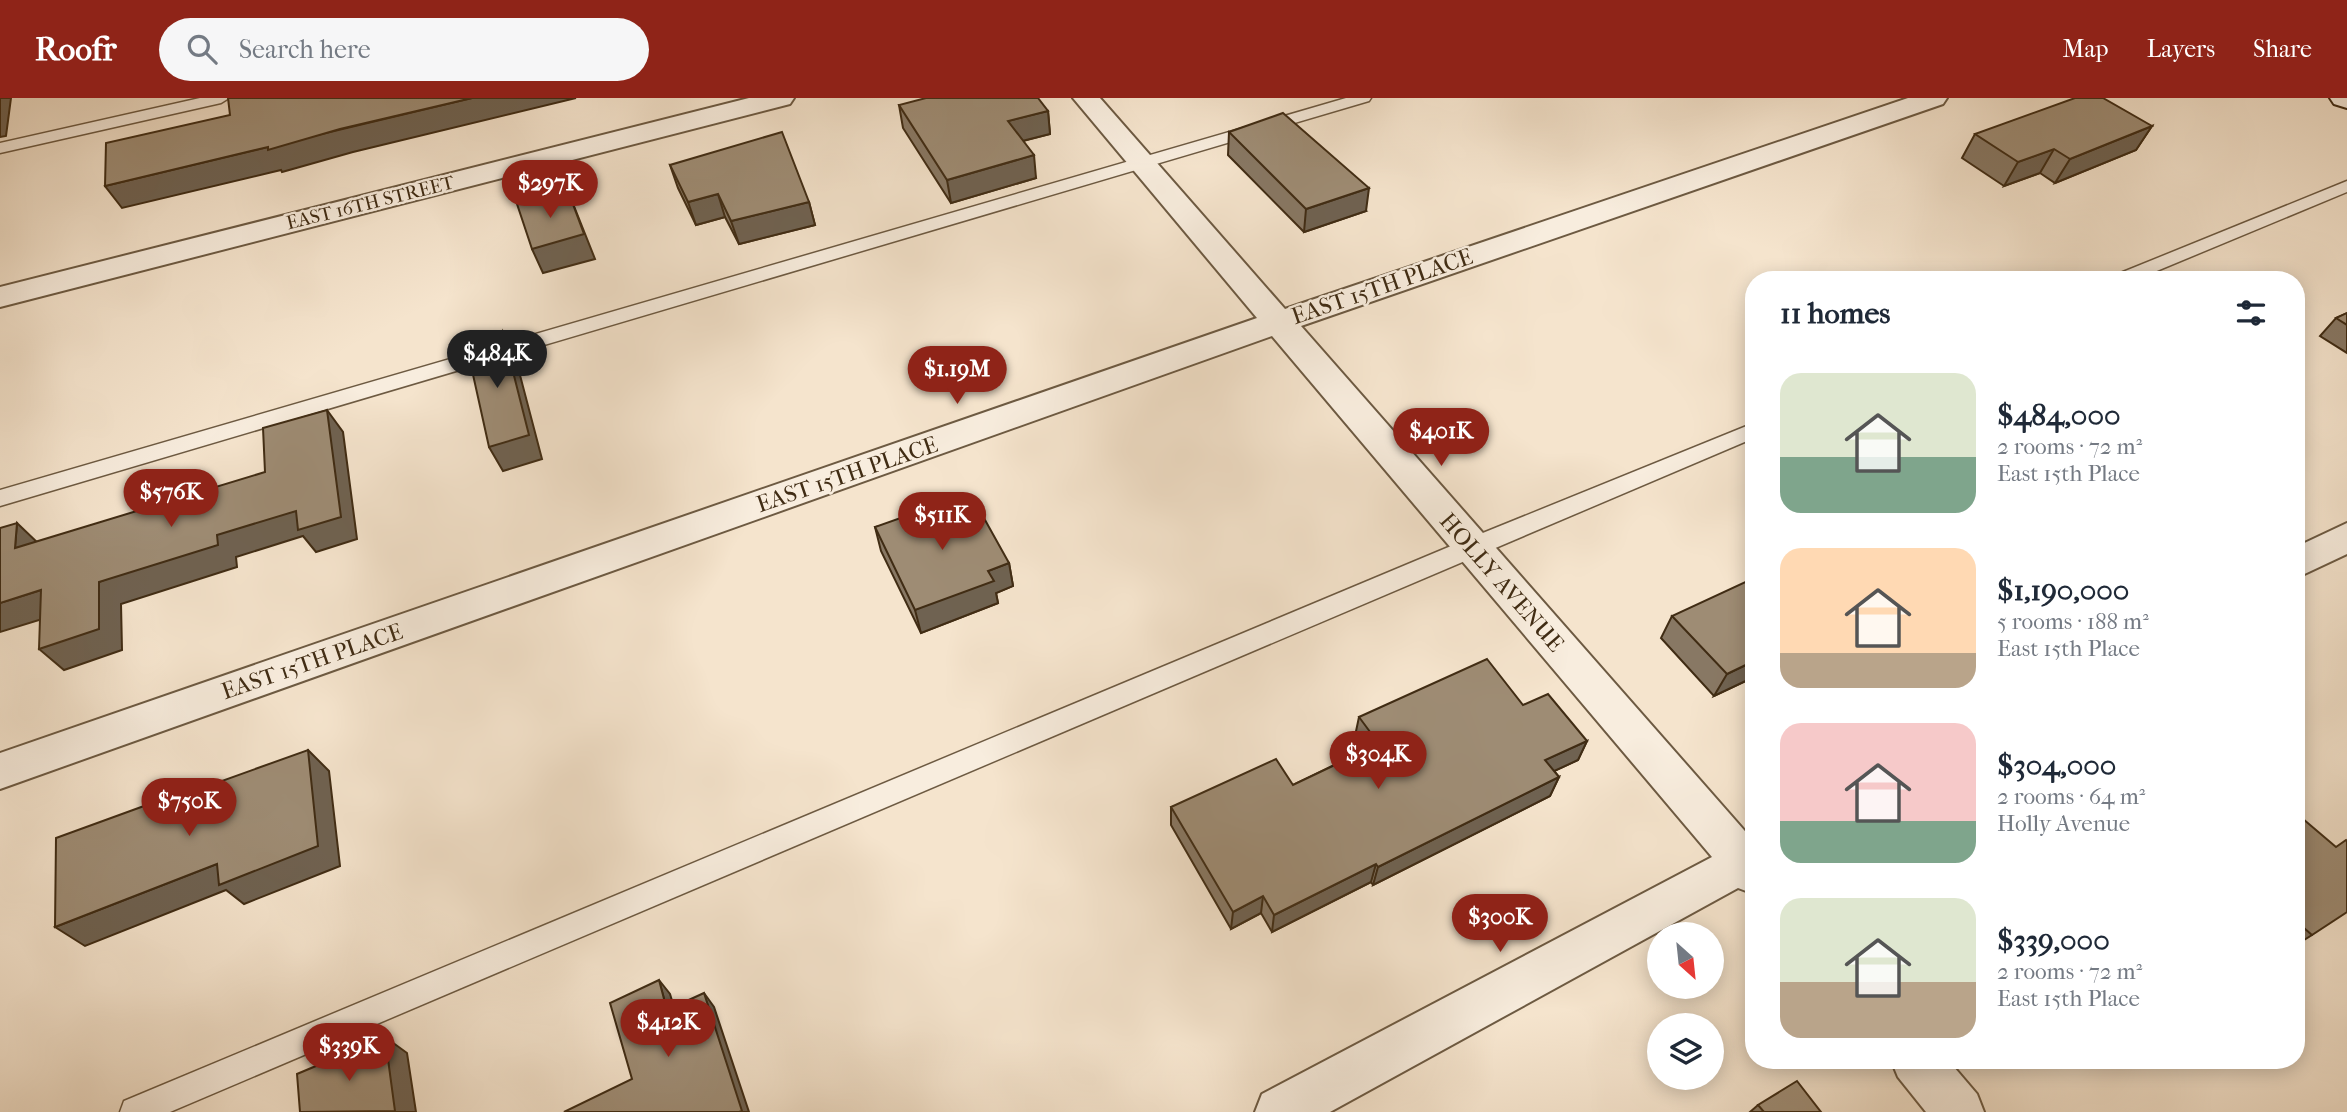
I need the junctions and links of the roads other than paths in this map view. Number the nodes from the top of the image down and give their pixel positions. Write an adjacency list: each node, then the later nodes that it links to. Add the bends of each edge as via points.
1 (221, 98): 6 (lane)
2 (781, 98): 10 (street, EAST 16TH STREET)
3 (1086, 98): 7 (street, HOLLY AVENUE)
4 (1363, 98): 7 (lane)
5 (1934, 98): 11 (street, EAST 15TH PLACE)
6 (0, 148)
7 (1142, 163): 11 (street, HOLLY AVENUE); 13 (lane)
8 (2347, 186): 9 (lane)
9 (2141, 271)
10 (0, 297)
11 (1278, 323): 15 (street, HOLLY AVENUE); 17 (street, EAST 15TH PLACE)
12 (1745, 434): 15 (lane)
13 (0, 498)
14 (2347, 537): 16 (street)
15 (1471, 547): 18 (street, HOLLY AVENUE); 21 (lane)
16 (2305, 559)
17 (0, 771)
18 (1745, 858)
19 (1745, 867): 22 (street)
20 (1923, 1069): 23 (street)
21 (135, 1112)
22 (1280, 1112)
23 (1959, 1112)

